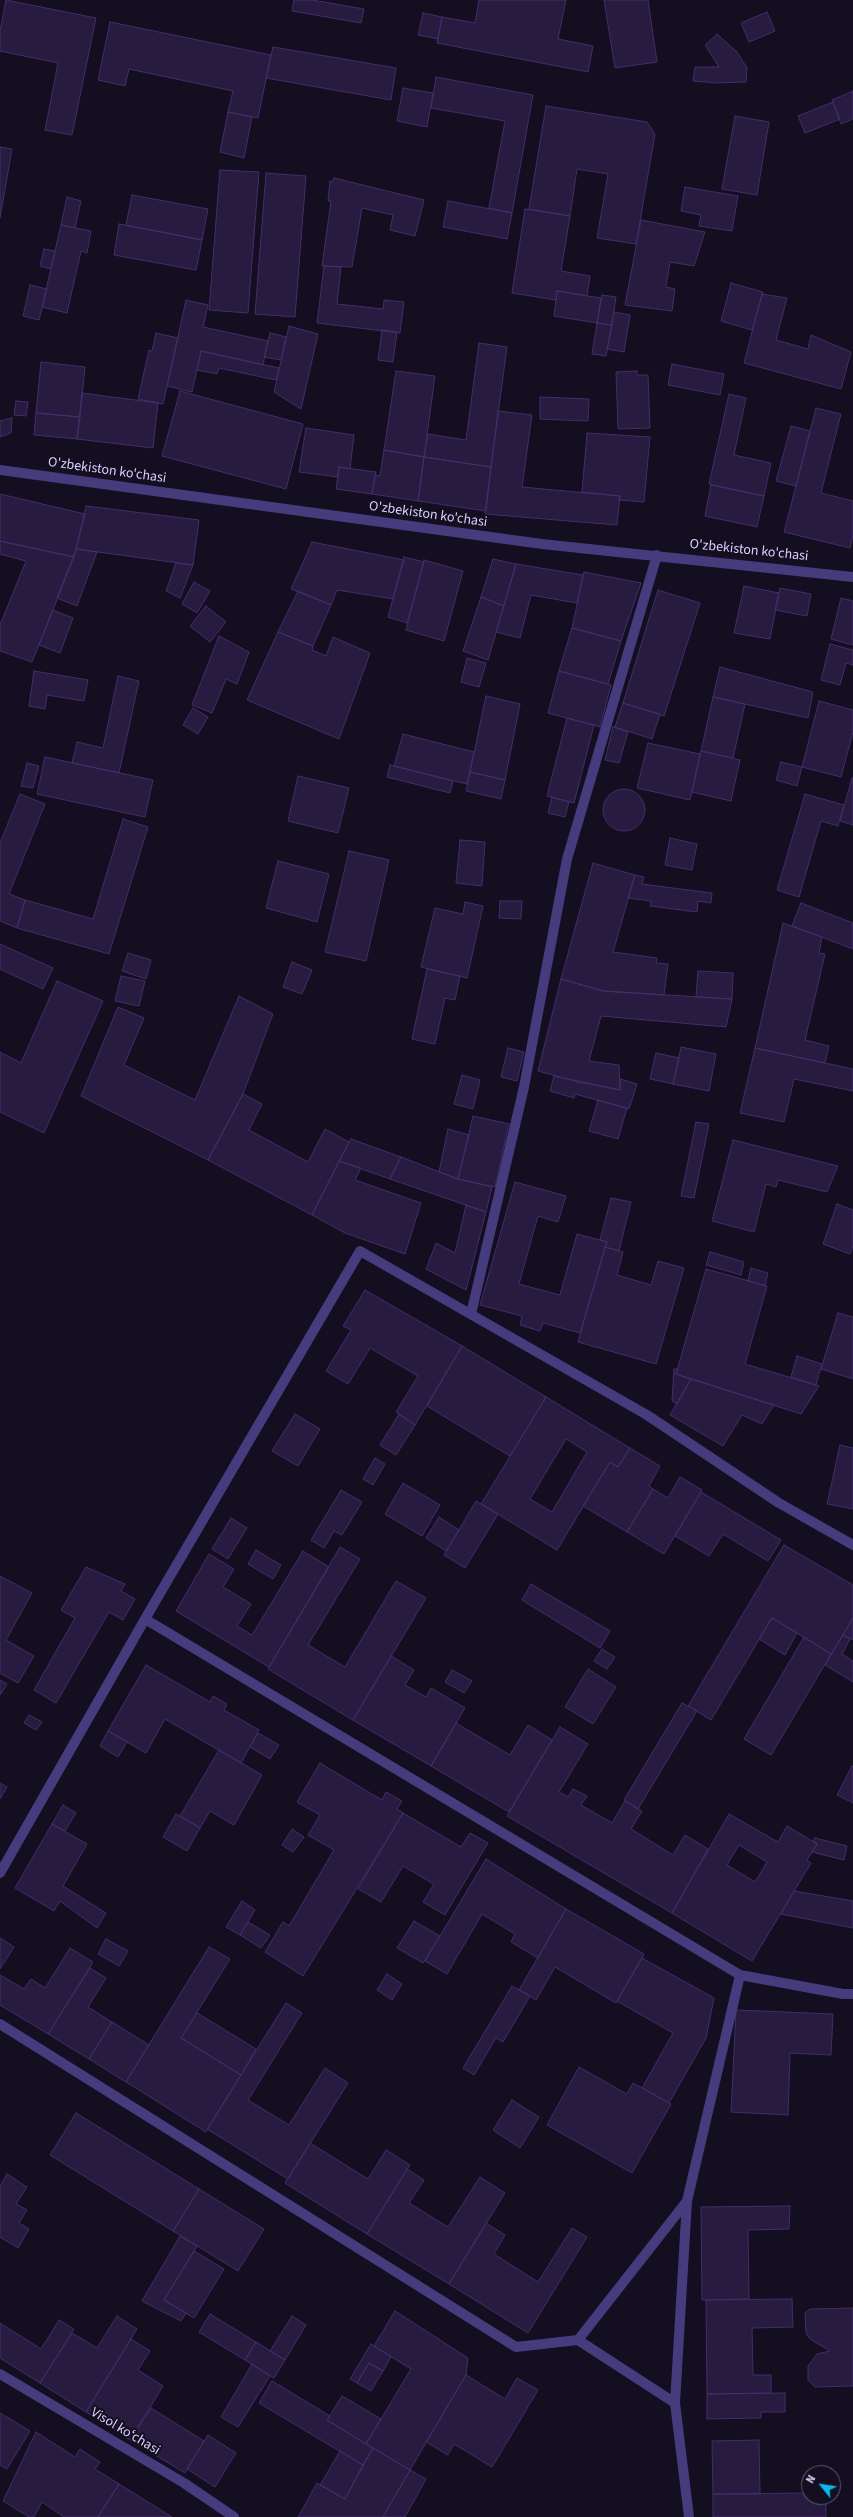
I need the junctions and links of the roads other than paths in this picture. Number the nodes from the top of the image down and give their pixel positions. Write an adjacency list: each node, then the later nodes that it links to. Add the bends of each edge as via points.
1 (0, 470): 2 (street, O'zbekiston ko'chasi, via 542,544)
2 (657, 555): 3 (street, O'zbekiston ko'chasi); 4 (street, via 567,860 524,1087)
3 (853, 577)
4 (471, 1314): 5 (street, via 648,1415 779,1503); 6 (street, via 360,1251)
5 (853, 1546)
6 (145, 1619): 7 (street); 8 (street)
7 (0, 1873)
8 (740, 1975): 9 (street); 11 (street)
9 (853, 1994)
10 (0, 2024): 12 (street, via 516,2347)
11 (687, 2201): 12 (street); 14 (street)
12 (578, 2340): 14 (street)
13 (0, 2374): 15 (street, Visol koʻchasi, via 184,2483)
14 (676, 2404): 16 (street)
15 (234, 2517)
16 (689, 2517)

